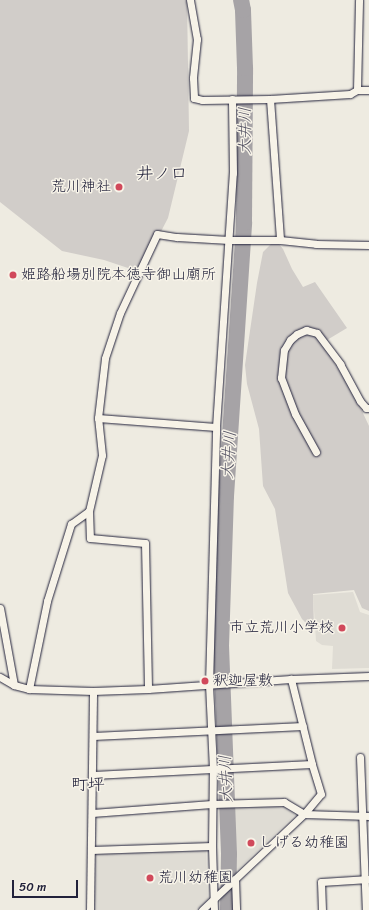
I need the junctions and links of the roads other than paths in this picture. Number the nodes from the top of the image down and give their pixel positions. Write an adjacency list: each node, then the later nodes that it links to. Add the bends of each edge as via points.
1 (190, 0): 5 (street, via 197,38 194,98)
2 (359, 0): 3 (street)
3 (358, 90): 4 (street); 6 (street, via 350,94)
4 (369, 90)
5 (232, 99): 6 (street); 7 (street, via 233,173)
6 (270, 99): 8 (street)
7 (229, 240): 8 (street); 11 (street, via 157,234 120,312 105,358); 12 (street)
8 (280, 240): 9 (street)
9 (369, 245)
10 (369, 408): 13 (street, via 360,400 340,364 317,334 306,330 297,334 284,350 280,378 295,414)
11 (98, 418): 12 (street); 14 (street, via 102,455)
12 (216, 427): 19 (street)
13 (316, 452)
14 (89, 511): 21 (street, via 71,524 47,600); 22 (street, via 90,538 145,543)
15 (0, 608): 20 (street)
16 (369, 676): 18 (street)
17 (0, 677): 20 (street)
18 (291, 679): 19 (street); 24 (street)
19 (209, 684): 22 (street); 25 (street)
20 (14, 685): 21 (street)
21 (29, 689): 23 (street)
22 (148, 690): 23 (street)
23 (93, 691): 26 (street)
24 (303, 726): 25 (street); 28 (street)
25 (211, 729): 26 (street); 31 (street)
26 (93, 736): 32 (street)
27 (360, 757): 29 (street)
28 (312, 764): 31 (street); 35 (street, via 321,794)
29 (360, 768): 30 (street); 36 (street)
30 (369, 768)
31 (213, 769): 32 (street); 33 (street)
32 (93, 775): 34 (street)
33 (212, 804): 34 (street); 35 (street, via 284,802); 37 (street)
34 (92, 812): 38 (street)
35 (304, 814): 36 (street); 39 (street)
36 (366, 816): 40 (street)
37 (212, 846): 38 (street); 41 (street)
38 (91, 850): 42 (street)
39 (235, 879): 41 (street); 45 (street)
40 (367, 879): 46 (street, via 321,882); 47 (street)
41 (214, 898): 43 (street); 44 (street)
42 (90, 910)
43 (202, 910)
44 (214, 910)
45 (236, 910)
46 (322, 910)
47 (366, 910)

